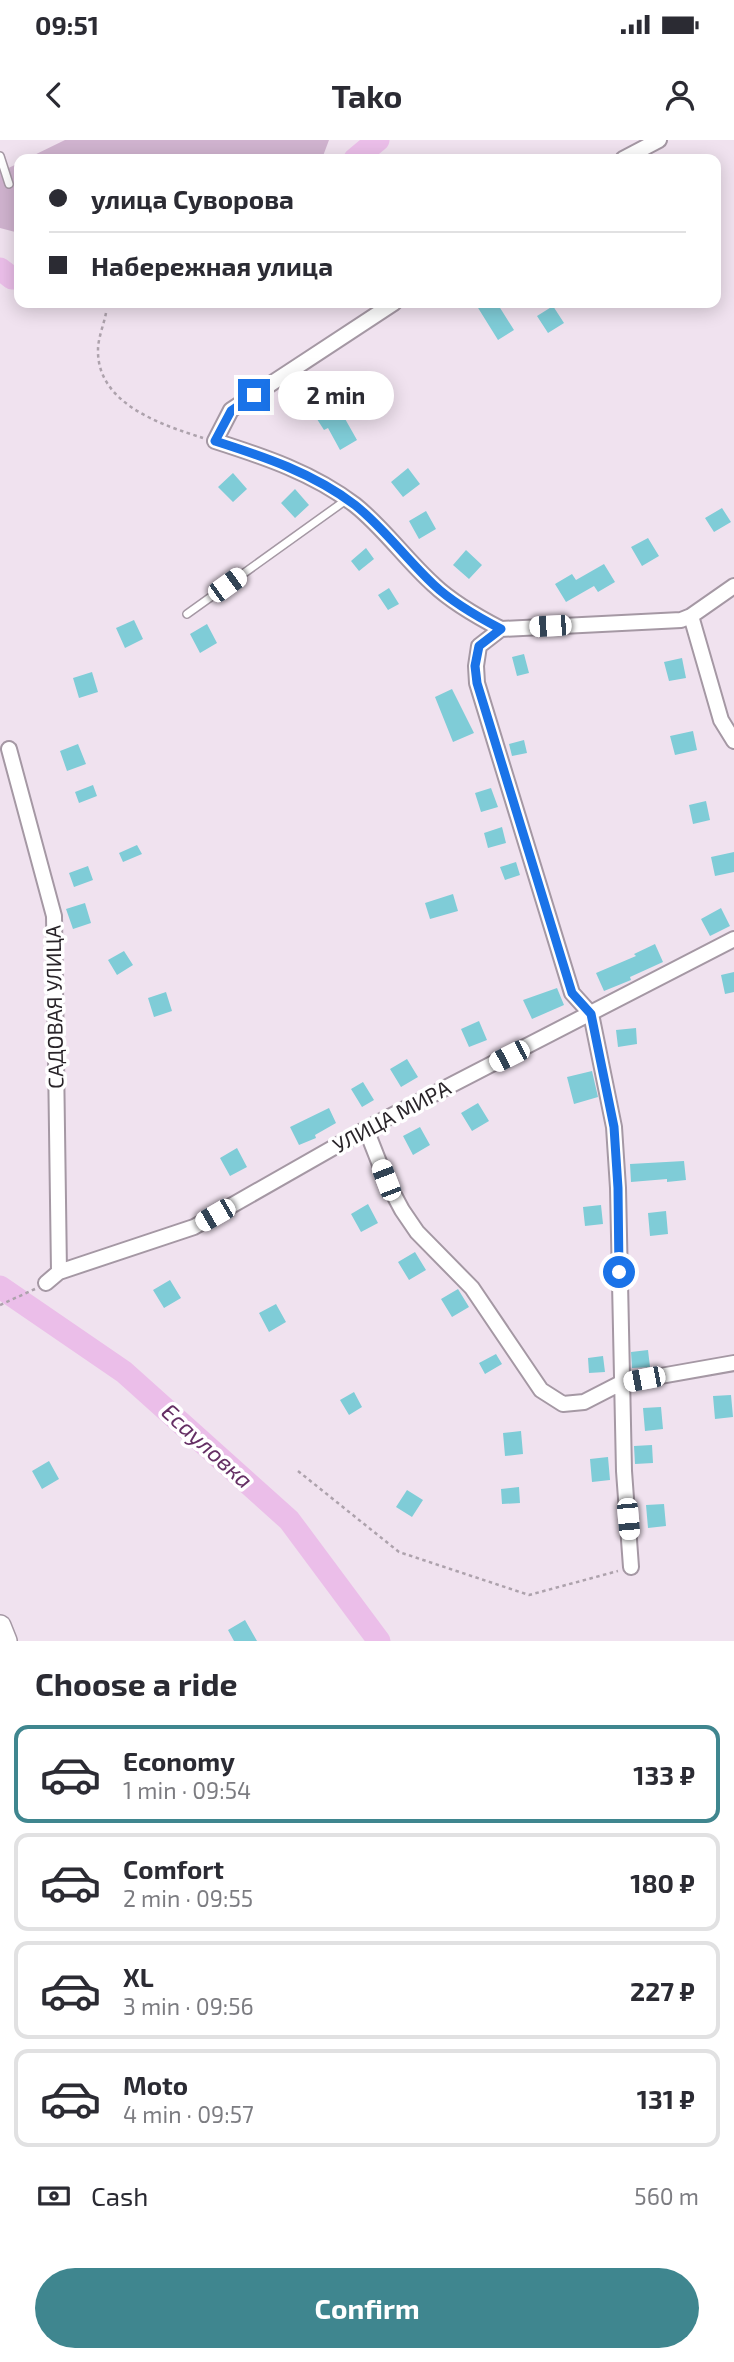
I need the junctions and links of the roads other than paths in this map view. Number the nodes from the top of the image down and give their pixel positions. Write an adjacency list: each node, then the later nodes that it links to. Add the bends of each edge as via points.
1 (659, 140): 2 (street)
2 (632, 154)
3 (0, 156): 4 (lane)
4 (9, 184)
5 (386, 308): 6 (street, via 231,411 215,441 287,465)
6 (346, 499): 8 (lane); 10 (street, via 435,587)
7 (734, 586): 9 (street)
8 (187, 614)
9 (691, 616): 10 (street); 11 (street, via 721,720)
10 (501, 629): 14 (street, via 479,646 477,683 572,993)
11 (734, 741)
12 (9, 749): 16 (street, САДОВАЯ УЛИЦА, via 54,916)
13 (734, 939): 14 (street, УЛИЦА МИРА)
14 (591, 1014): 15 (street, УЛИЦА МИРА); 19 (street, via 615,1139)
15 (366, 1129): 16 (street, УЛИЦА МИРА, via 194,1227); 19 (street, via 402,1210 417,1232 472,1288 541,1390 563,1404 576,1403 592,1400)
16 (59, 1272): 17 (street, УЛИЦА МИРА)
17 (47, 1283)
18 (734, 1363): 19 (street)
19 (621, 1383): 20 (street)
20 (631, 1567)
21 (0, 1626): 22 (street)
22 (6, 1641)

